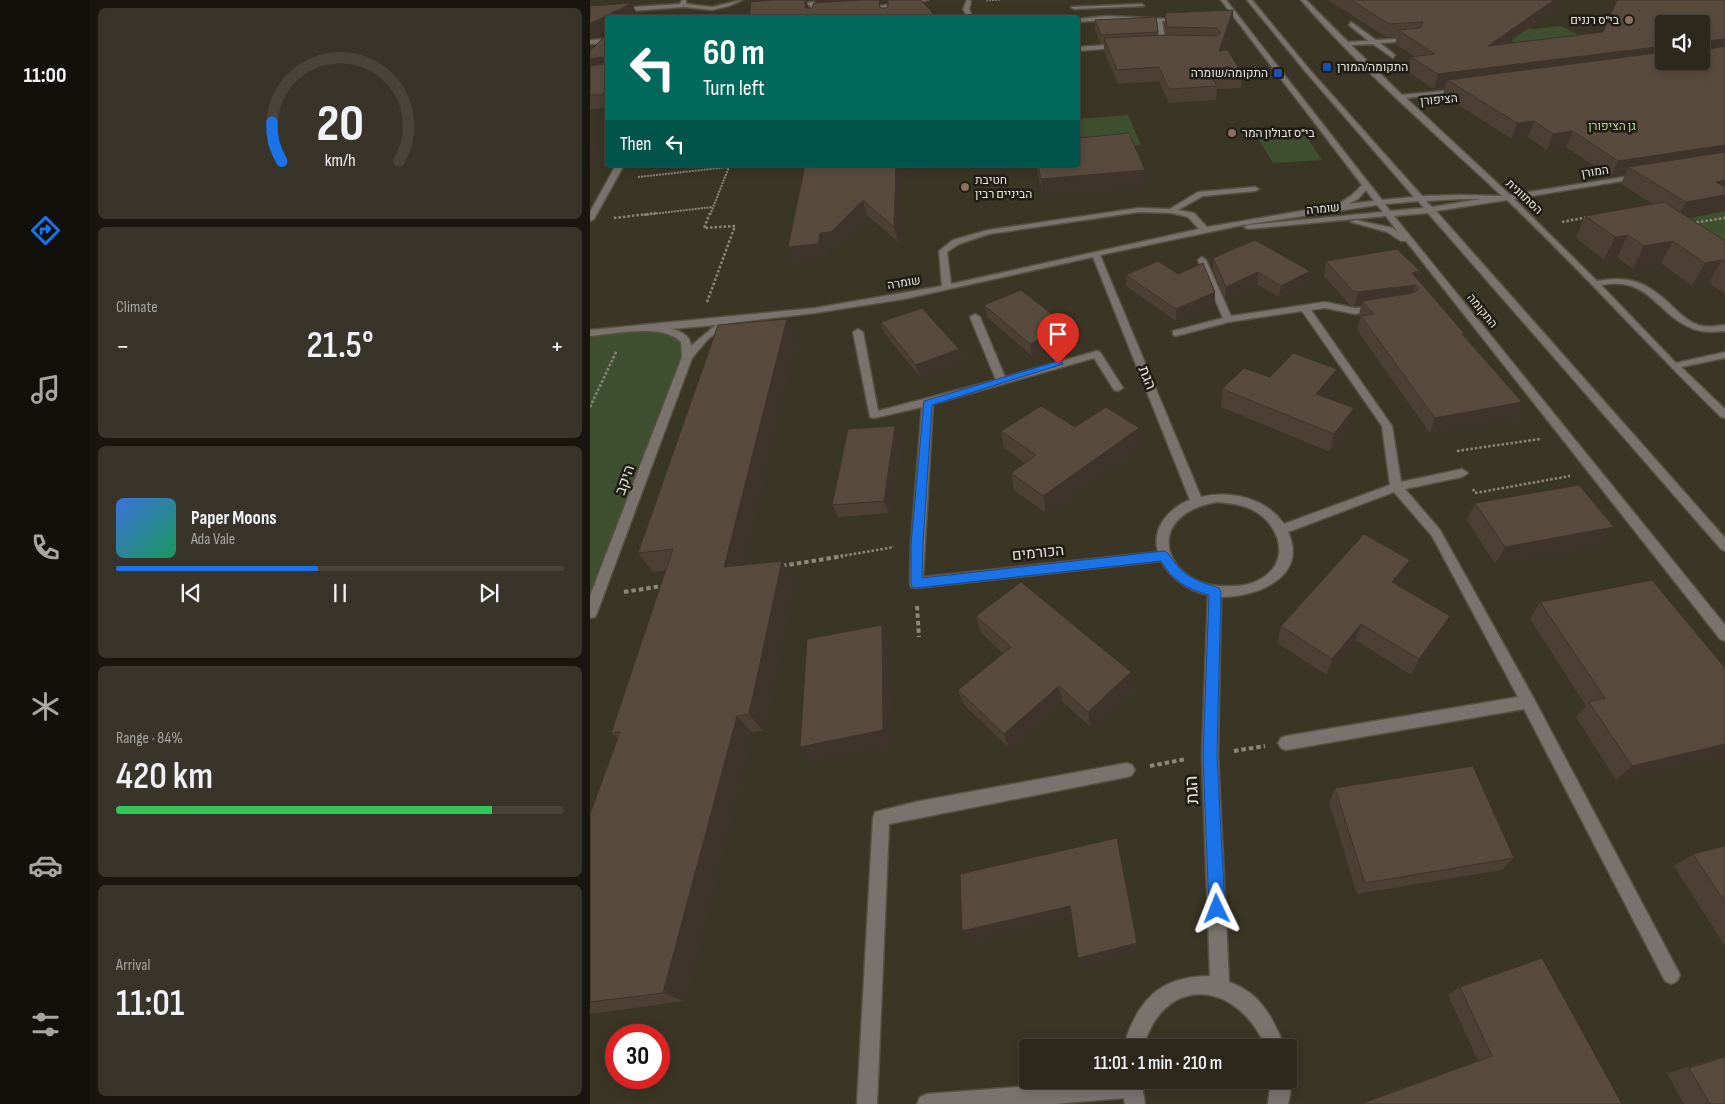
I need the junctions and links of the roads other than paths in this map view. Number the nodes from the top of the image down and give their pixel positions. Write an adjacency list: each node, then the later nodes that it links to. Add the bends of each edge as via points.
1 (740, 0): 11 (street)
2 (926, 0): 9 (street)
3 (1223, 0): 45 (street, התקומה)
4 (1249, 0): 44 (street, התקומה)
5 (1303, 0): 35 (street, הסתוונית)
6 (969, 1): 23 (street, via 966,9)
7 (684, 3): 15 (street); 18 (street)
8 (1143, 3): 14 (street); 24 (street)
9 (902, 4)
10 (894, 5): 13 (street)
11 (724, 6): 15 (street); 19 (street)
12 (785, 6): 21 (street, via 812,4)
13 (885, 6): 16 (street); 22 (street)
14 (1074, 7)
15 (696, 8): 20 (street)
16 (859, 8)
17 (823, 11): 21 (street)
18 (590, 12)
19 (715, 14)
20 (700, 15)
21 (813, 15)
22 (887, 15)
23 (969, 15)
24 (1131, 18): 25 (street); 27 (street)
25 (1159, 19): 26 (street); 34 (street, via 1165,44)
26 (1167, 20)
27 (1080, 21)
28 (1351, 24): 33 (street)
29 (601, 34): 30 (street)
30 (590, 36)
31 (1417, 38): 33 (street)
32 (590, 42): 38 (street, via 605,41)
33 (1374, 42): 35 (street); 39 (street)
34 (1153, 44)
35 (1345, 44): 41 (street, הסתוונית)
36 (1133, 45): 37 (street)
37 (1080, 49)
38 (597, 56)
39 (1394, 56)
40 (1466, 89): 41 (street)
41 (1400, 97): 49 (street, הסתוונית)
42 (619, 167): 54 (street)
43 (1649, 175): 49 (street, המורן)
44 (1404, 181): 47 (street, via 1420,188); 48 (street, התקומה)
45 (1366, 185): 50 (street, התקומה); 51 (street, via 1348,203)
46 (1255, 188): 53 (street, via 1200,194)
47 (1465, 196): 48 (street, המורן); 49 (street, המורן)
48 (1420, 198): 50 (street, שומרה); 52 (street, התקומה)
49 (1503, 198): 52 (street, המורן); 62 (street, הסתוונית, via 1539,226)
50 (1379, 203): 51 (street, שומרה); 55 (street, התקומה)
51 (1331, 209): 57 (street, שומרה)
52 (1430, 210): 55 (street, שומרה); 85 (street, התקומה)
53 (1171, 211): 58 (street, via 1191,215); 63 (street, via 1139,210 988,232 956,242 943,251)
54 (591, 215)
55 (1388, 215): 56 (street, שומרה); 59 (street, התקומה)
56 (1340, 219): 57 (street, שומרה); 59 (street, via 1390,230)
57 (1218, 227): 58 (street, שומרה)
58 (1204, 229): 60 (street, שומרה)
59 (1411, 243): 90 (street, התקומה)
60 (1096, 254): 63 (street, שומרה); 83 (street, הגת)
61 (1202, 260): 68 (street)
62 (1594, 284): 70 (street, via 1629,282 1648,291 1677,318 1695,327); 76 (street, הסתוונית)
63 (947, 288): 67 (street, שומרה, via 816,310)
64 (1391, 306): 65 (street, via 1355,311 1325,305)
65 (1305, 308): 68 (street); 82 (street, via 1387,426)
66 (975, 316): 77 (street)
67 (738, 318): 69 (street, שומרה); 75 (street, היקב, via 714,328)
68 (1228, 319): 73 (street)
69 (652, 328): 72 (street, שומרה); 75 (street, via 678,333 686,341)
70 (1725, 328)
71 (858, 332): 79 (street, via 874,415)
72 (590, 333)
73 (1176, 333)
74 (1725, 355): 76 (street)
75 (687, 357): 88 (street, היקב)
76 (1674, 366): 80 (street, הסתוונית)
77 (1001, 380): 78 (street, via 1097,354); 79 (street)
78 (1118, 388)
79 (928, 403): 86 (street, הכורמים, via 916,583)
80 (1725, 415)
81 (1462, 473): 82 (street)
82 (1396, 487): 84 (street); 91 (street, via 1436,533)
83 (1198, 502): 84 (street, via 1217,498 1255,506 1271,516); 86 (street, via 1183,508 1164,529)
84 (1282, 530): 87 (street, via 1287,545 1284,561 1274,576 1258,586 1237,592)
85 (1725, 546)
86 (1164, 556): 87 (street, via 1182,579)
87 (1215, 592): 95 (street, הגת, via 1210,755)
88 (594, 600): 89 (street, היקב)
89 (590, 613)
90 (1725, 635)
91 (1528, 702): 92 (street); 94 (street)
92 (1286, 743)
93 (1127, 770): 100 (street, via 881,818)
94 (1671, 975)
95 (1220, 986): 96 (street, via 1197,984 1173,990 1154,1006 1138,1029); 97 (street, via 1242,996 1260,1013)
96 (1135, 1039)
97 (1274, 1039)
98 (1281, 1089): 102 (street)
99 (1132, 1091): 101 (street)
100 (867, 1104)
101 (927, 1104)
102 (1278, 1104)

